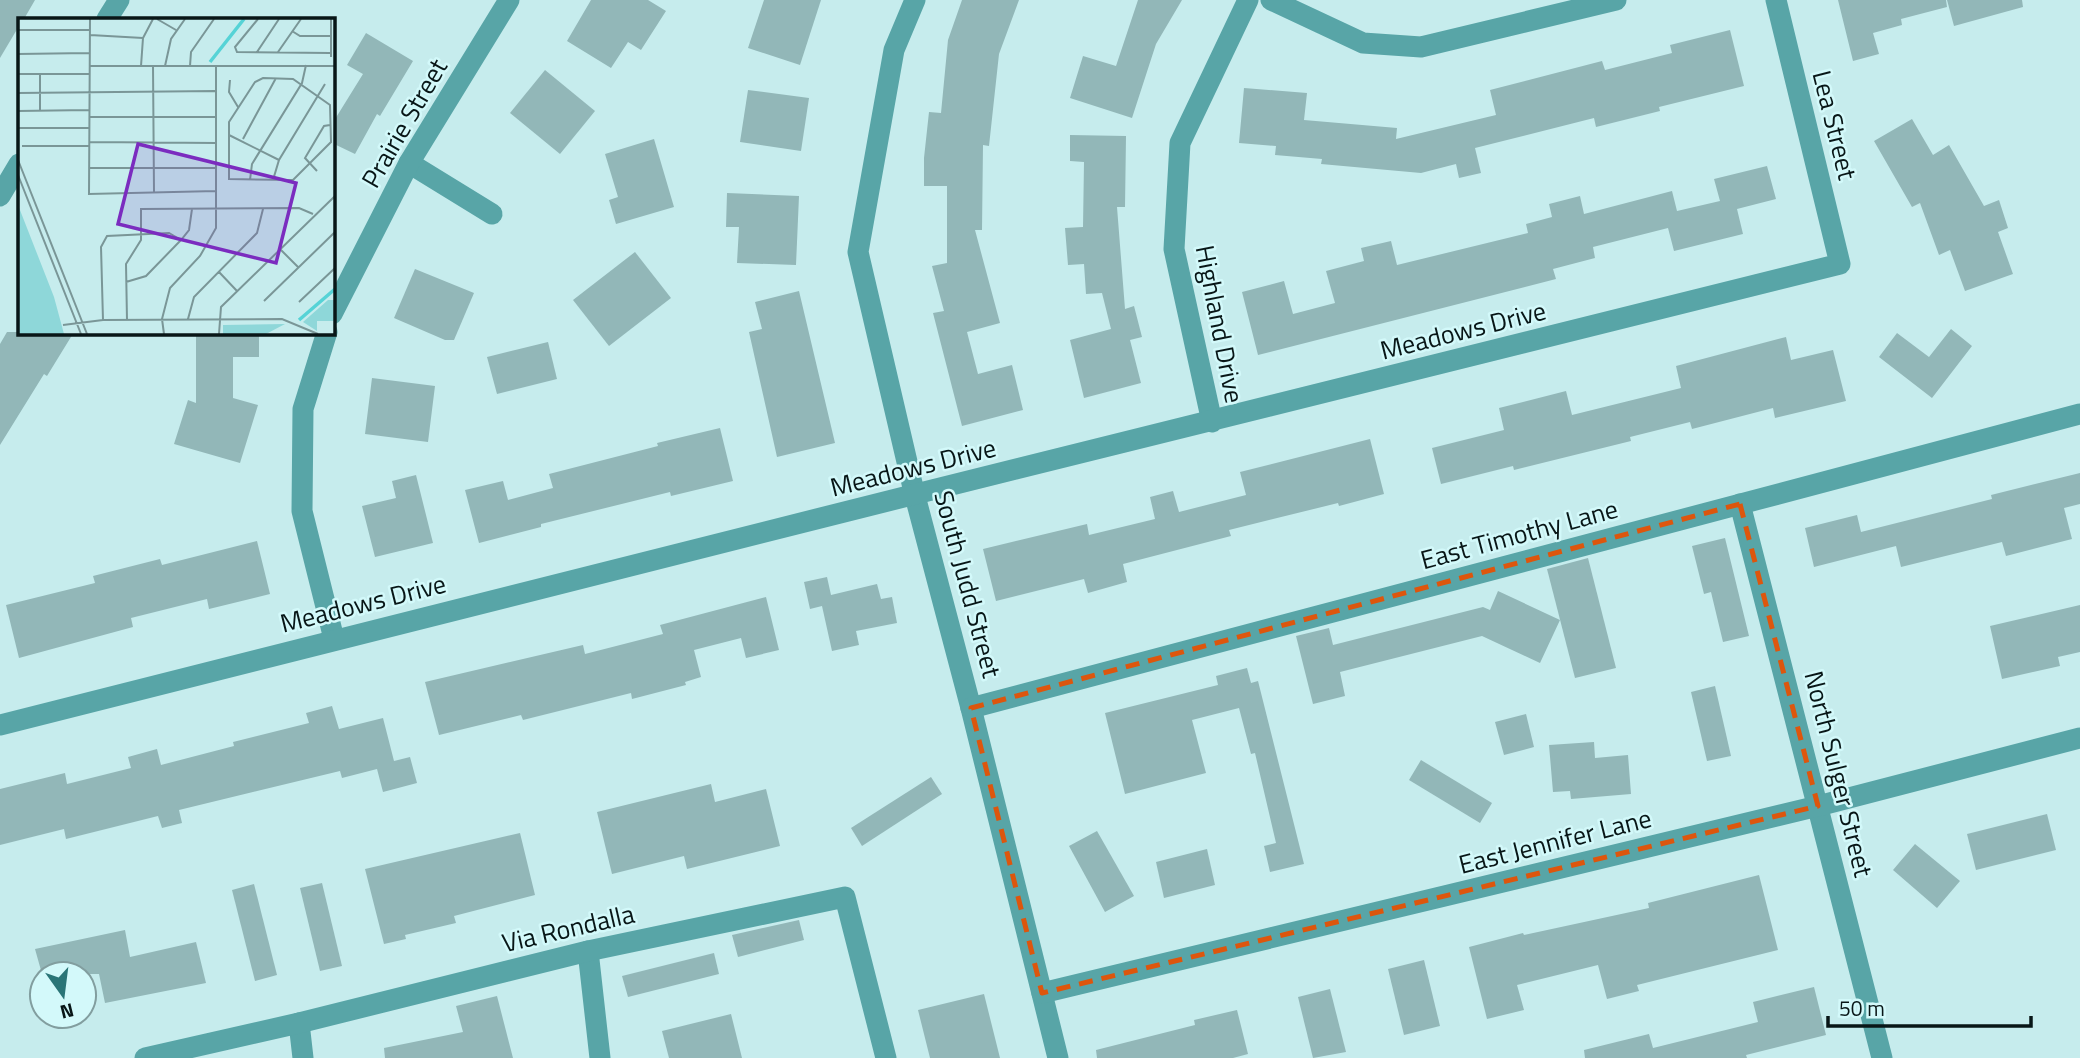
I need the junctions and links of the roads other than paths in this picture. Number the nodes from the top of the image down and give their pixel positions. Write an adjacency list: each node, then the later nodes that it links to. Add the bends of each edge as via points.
1 (119, 0): 8 (street)
2 (509, 0): 9 (street, Prairie Street)
3 (915, 0): 18 (street, South Judd Street, via 894,50 858,252)
4 (1248, 0): 17 (street, Highland Drive, via 1180,143 1174,249)
5 (1271, 0): 6 (street, via 1363,43 1421,47)
6 (1616, 0)
7 (1776, 0): 13 (street, Lea Street)
8 (108, 18)
9 (410, 163): 12 (street); 14 (street, Prairie Street)
10 (18, 166): 11 (street)
11 (0, 196)
12 (492, 214)
13 (1840, 264): 17 (street, Meadows Drive)
14 (334, 310)
15 (326, 334): 20 (street, via 303,409 302,511)
16 (2080, 414): 19 (street, East Timothy Lane)
17 (1212, 422): 18 (street, Meadows Drive)
18 (915, 496): 20 (street, Meadows Drive); 21 (street, South Judd Street)
19 (1741, 504): 21 (street, East Timothy Lane); 24 (street, North Sulger Street)
20 (334, 639): 22 (street, Meadows Drive)
21 (971, 708): 26 (street, South Judd Street)
22 (0, 725)
23 (2080, 738): 24 (street, East Jennifer Lane)
24 (1818, 806): 26 (street, East Jennifer Lane); 33 (street, North Sulger Street)
25 (588, 951): 27 (street, Via Rondalla); 30 (street); 31 (street, Via Rondalla, via 845,897)
26 (1042, 993): 32 (street, South Judd Street)
27 (299, 1023): 28 (street, Via Rondalla); 29 (street)
28 (145, 1058)
29 (303, 1058)
30 (600, 1058)
31 (886, 1058)
32 (1058, 1058)
33 (1882, 1058)

